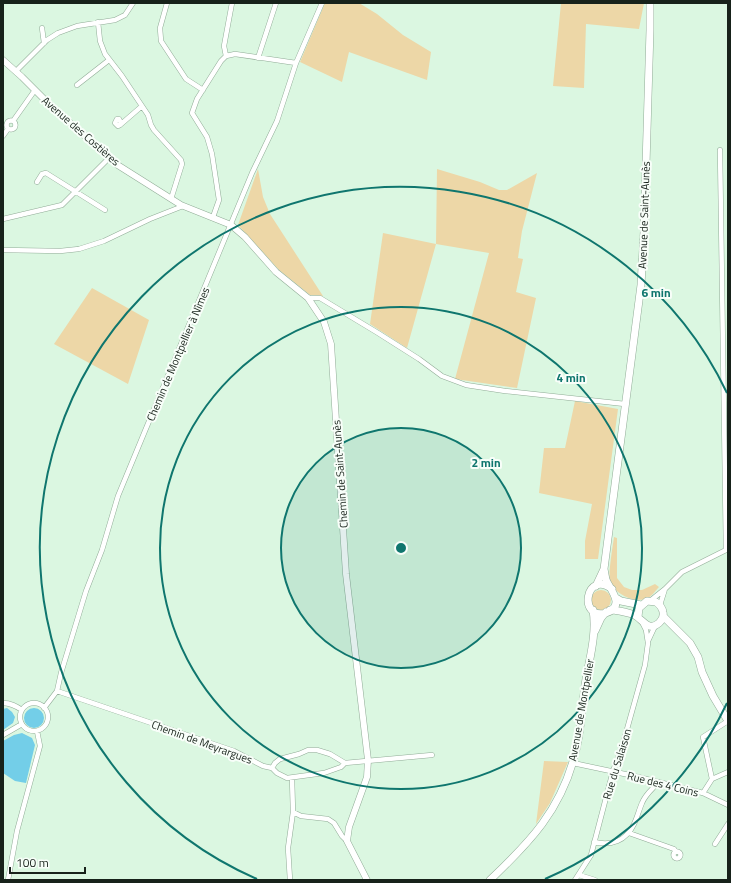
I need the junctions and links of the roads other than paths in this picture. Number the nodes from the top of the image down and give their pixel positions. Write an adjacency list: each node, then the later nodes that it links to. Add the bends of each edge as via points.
1 (133, 3): 7 (street, via 125,14 115,20)
2 (167, 3): 18 (street, via 160,28 161,41 186,79)
3 (232, 3): 10 (street, via 224,46)
4 (276, 3): 11 (street)
5 (322, 3): 14 (street, Chemin de Montpellier à Nîmes)
6 (650, 3): 37 (main road, Avenue de Saint-Aunès, via 644,232 639,301)
7 (98, 22): 9 (street, via 58,33); 13 (street, via 100,41)
8 (42, 28): 9 (street)
9 (44, 43): 15 (street)
10 (226, 56): 11 (street, via 235,54); 18 (street)
11 (258, 58): 14 (street)
12 (3, 60): 15 (street, Avenue des Costières)
13 (109, 60): 16 (street); 19 (street)
14 (296, 63): 34 (street, Chemin de Montpellier à Nîmes, via 276,121)
15 (16, 71): 17 (street, Avenue des Costières)
16 (76, 85)
17 (35, 90): 21 (street); 26 (street, Avenue des Costières)
18 (203, 90): 32 (street, via 192,113 207,137 212,154 219,200)
19 (142, 106): 22 (street); 29 (street, via 150,117 154,130 182,164)
20 (5, 121): 21 (street); 23 (street)
21 (13, 121): 23 (street, via 15,128)
22 (122, 123)
23 (8, 129): 24 (street)
24 (3, 136)
25 (720, 150): 38 (street)
26 (109, 158): 28 (street); 29 (street, Avenue des Costières)
27 (37, 182): 28 (street, via 42,174 46,174)
28 (76, 192): 31 (street); 33 (street, via 60,207)
29 (171, 199): 30 (street, Avenue des Costières)
30 (183, 206): 32 (street, Avenue des Costières); 35 (street, via 104,241 79,249)
31 (105, 210)
32 (213, 217): 34 (street, Avenue des Costières)
33 (3, 219)
34 (231, 224): 36 (street, Chemin de Saint-Aunès, via 276,272); 56 (street, Chemin de Montpellier à Nîmes, via 118,496 61,673)
35 (3, 250)
36 (308, 298): 37 (street, via 320,298 442,376 466,385); 65 (street, Chemin de Saint-Aunès, via 324,322 331,344 346,574)
37 (625, 404): 39 (main road, Avenue de Saint-Aunès)
38 (727, 550): 42 (street, via 682,572)
39 (604, 569): 40 (main road, Avenue de Saint-Aunès); 41 (main road, Avenue de Saint-Aunès, via 606,581)
40 (596, 586): 41 (main road, via 604,585); 47 (main road, via 587,598)
41 (612, 589): 43 (main road)
42 (665, 589): 44 (street); 46 (street)
43 (616, 598): 45 (main road); 48 (main road, via 614,607)
44 (650, 601): 45 (main road); 46 (main road)
45 (641, 605): 50 (main road)
46 (660, 605): 49 (main road)
47 (593, 610): 48 (main road, via 602,613); 54 (main road, Avenue de Montpellier)
48 (608, 611): 50 (main road, via 618,610); 54 (main road, Avenue de Montpellier, via 601,618)
49 (663, 616): 52 (main road); 53 (main road)
50 (638, 617): 51 (main road)
51 (643, 624): 52 (main road); 55 (street, Rue du Salaison)
52 (657, 624): 53 (main road); 55 (street, Rue du Salaison)
53 (673, 626): 60 (main road, via 690,643 713,696)
54 (595, 632): 67 (main road, Avenue de Montpellier)
55 (648, 643): 69 (street, Rue du Salaison, via 645,665)
56 (58, 691): 58 (street, Chemin de Montpellier à Nîmes); 68 (street, Chemin de Meyrargues, via 234,751)
57 (3, 703): 59 (street)
58 (44, 708): 59 (street, via 39,704 32,704); 62 (street, via 48,721 43,729)
59 (22, 710): 61 (street)
60 (728, 721): 72 (street, via 703,737)
61 (22, 724): 62 (street, via 28,730); 63 (street)
62 (37, 731): 84 (street, via 40,746 17,831)
63 (3, 735)
64 (432, 755): 65 (street)
65 (368, 760): 66 (street); 79 (street, Chemin de Saint-Aunès, via 367,777 349,827)
66 (345, 763): 68 (street, via 330,754 308,750 280,759); 71 (street, via 341,767 324,772)
67 (573, 763): 69 (street, Rue des 4 Coins); 87 (main road, Avenue de Montpellier, via 550,815)
68 (272, 768): 71 (street, Chemin de Meyrargues, via 281,776)
69 (613, 771): 74 (street, Rue des 4 Coins); 80 (street, Rue du Salaison)
70 (728, 772): 72 (street)
71 (292, 778): 76 (street)
72 (712, 778): 74 (street)
73 (653, 788): 78 (street, via 642,803)
74 (703, 793): 75 (street, Rue des 4 Coins)
75 (728, 806)
76 (293, 812): 79 (street, via 301,816 328,819); 85 (street, via 288,848)
77 (728, 824): 81 (street)
78 (629, 833): 80 (street, via 608,844); 82 (street, via 674,849)
79 (347, 841): 86 (street)
80 (594, 842): 83 (street, Rue du Salaison, via 591,855)
81 (715, 844)
82 (676, 852)
83 (579, 875): 88 (street, Rue du Salaison); 89 (street)
84 (8, 880)
85 (290, 880)
86 (367, 880)
87 (490, 880)
88 (575, 880)
89 (595, 880)

